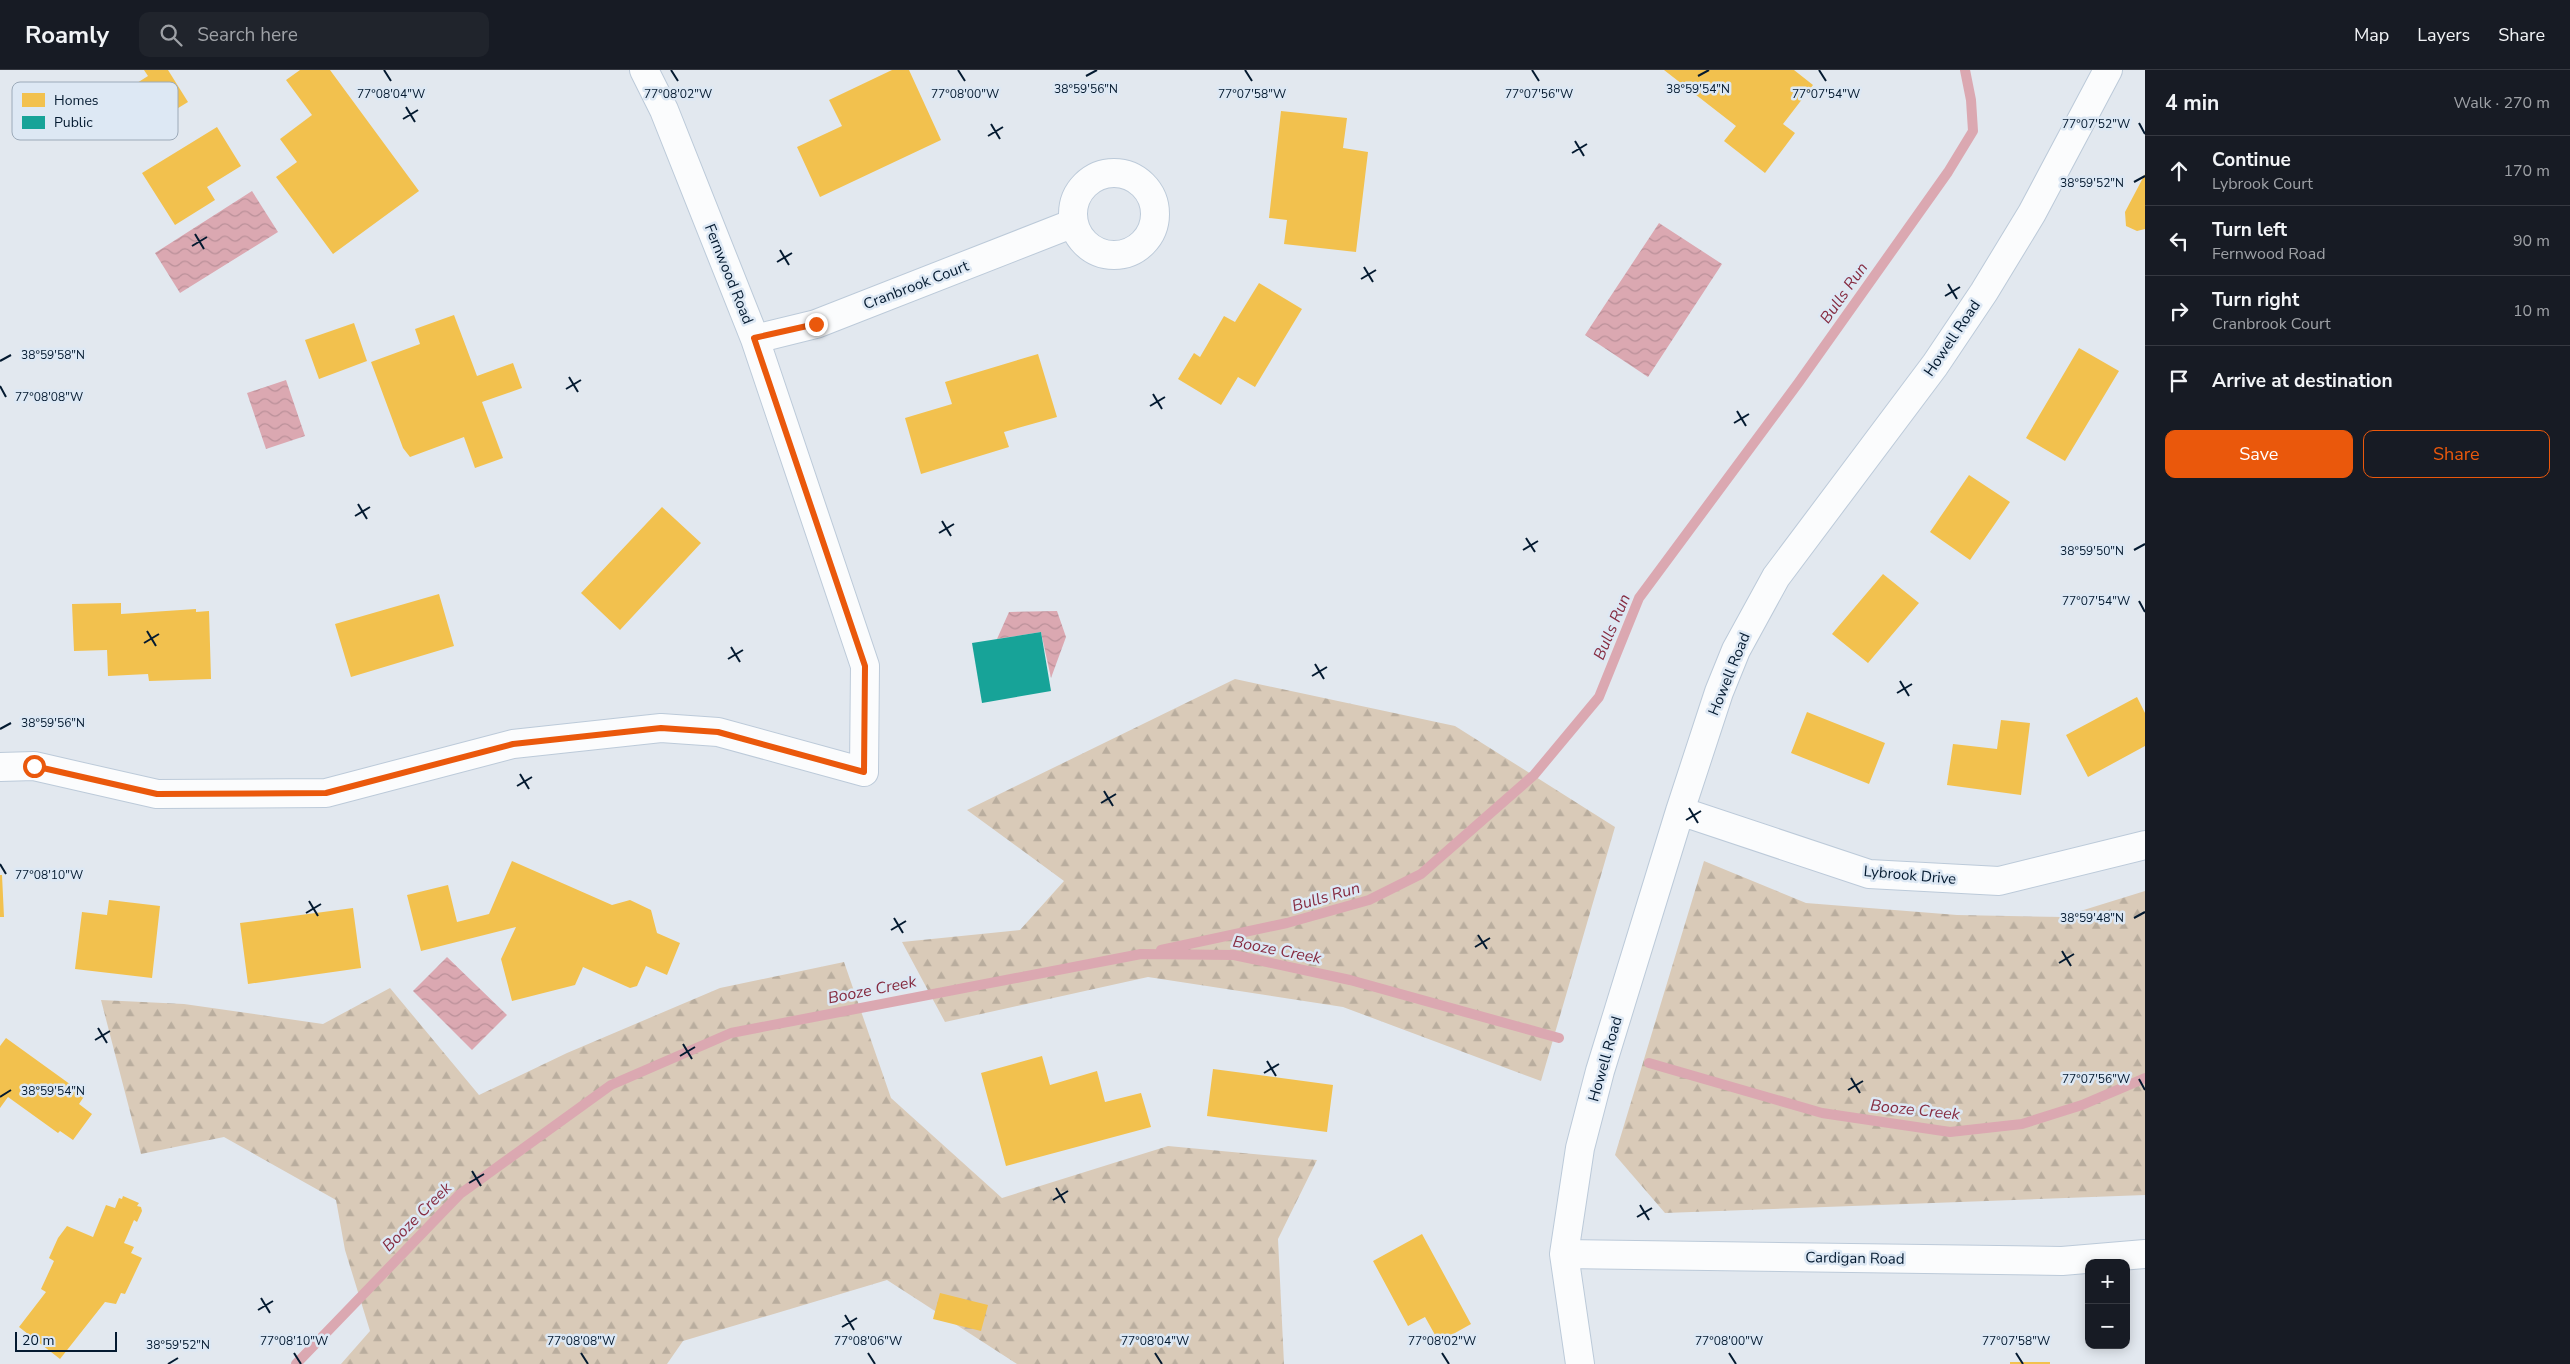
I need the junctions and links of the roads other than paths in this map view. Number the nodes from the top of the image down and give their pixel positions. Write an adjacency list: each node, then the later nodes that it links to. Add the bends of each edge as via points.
1 (644, 70): 4 (street, Fernwood Road, via 664,110)
2 (2108, 70): 6 (street, Howell Road, via 2032,212 1984,292 1935,365 1782,569 1753,616 1719,692)
3 (1074, 224): 4 (street, Cranbrook Court, via 816,324)
4 (754, 338): 5 (street, Fernwood Road, via 865,666 864,772 718,732 661,728 513,744 326,793 157,794 34,766)
5 (0, 767)
6 (1680, 810): 7 (street, Lybrook Drive, via 1868,874 1999,881); 8 (street, Howell Road, via 1600,1071 1580,1148)
7 (2145, 844)
8 (1564, 1254): 9 (street, Cardigan Road, via 2062,1261); 10 (street, Howell Road)
9 (2145, 1254)
10 (1580, 1364)

